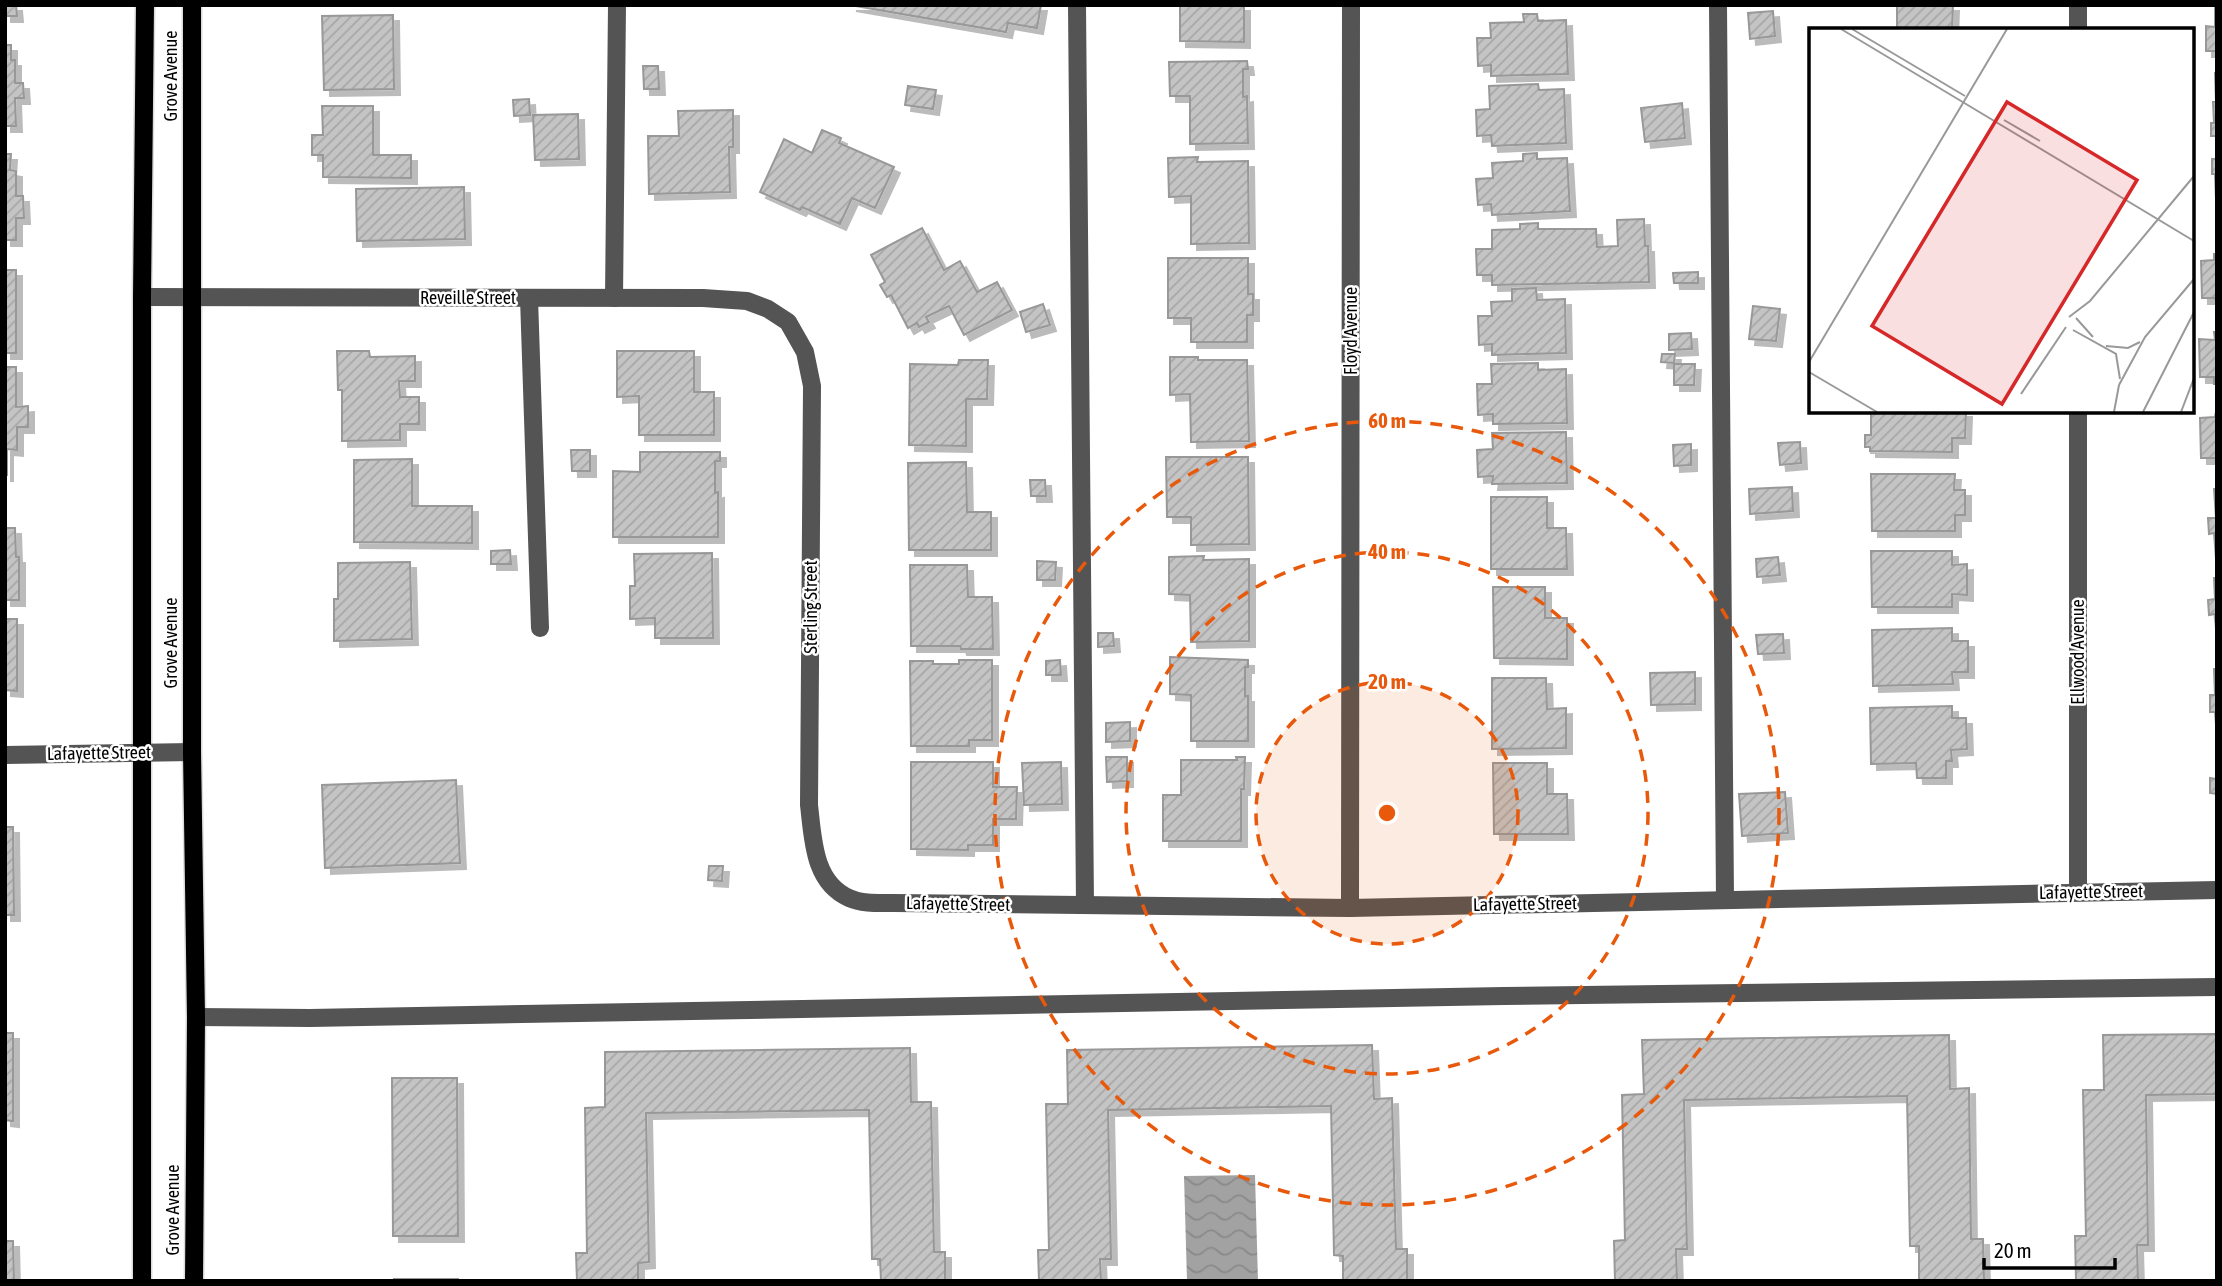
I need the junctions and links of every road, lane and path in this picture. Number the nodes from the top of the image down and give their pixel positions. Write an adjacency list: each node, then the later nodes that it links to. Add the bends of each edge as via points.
1 (145, 5): 9 (main road, Grove Avenue)
2 (192, 5): 10 (main road, Grove Avenue)
3 (618, 5): 12 (street)
4 (1077, 5): 23 (street)
5 (1351, 5): 24 (street, Floyd Avenue)
6 (1718, 5): 22 (street)
7 (2078, 5): 8 (street)
8 (2078, 28)
9 (142, 297): 10 (street, Reveille Street); 16 (main road, Grove Avenue)
10 (193, 298): 11 (street, Reveille Street); 17 (main road, Grove Avenue)
11 (529, 298): 12 (street, Reveille Street); 15 (street)
12 (614, 298): 13 (street, Reveille Street, via 747,301)
13 (788, 322): 19 (street, Sterling Street, via 805,352 812,386 809,805 814,855)
14 (2078, 413): 21 (street, Ellwood Avenue)
15 (540, 628)
16 (144, 752): 17 (street, Lafayette Street); 18 (street, Lafayette Street); 27 (main road, Grove Avenue)
17 (192, 752): 26 (main road, Grove Avenue)
18 (5, 755)
19 (835, 890): 23 (street, Lafayette Street, via 865,902)
20 (2217, 890): 21 (street, Lafayette Street)
21 (2078, 892): 22 (street, Lafayette Street)
22 (1725, 900): 24 (street, Lafayette Street)
23 (1085, 905): 24 (street, Lafayette Street)
24 (1350, 908)
25 (2217, 987): 26 (street)
26 (196, 1017): 28 (main road, Grove Avenue)
27 (142, 1281)
28 (194, 1281)

